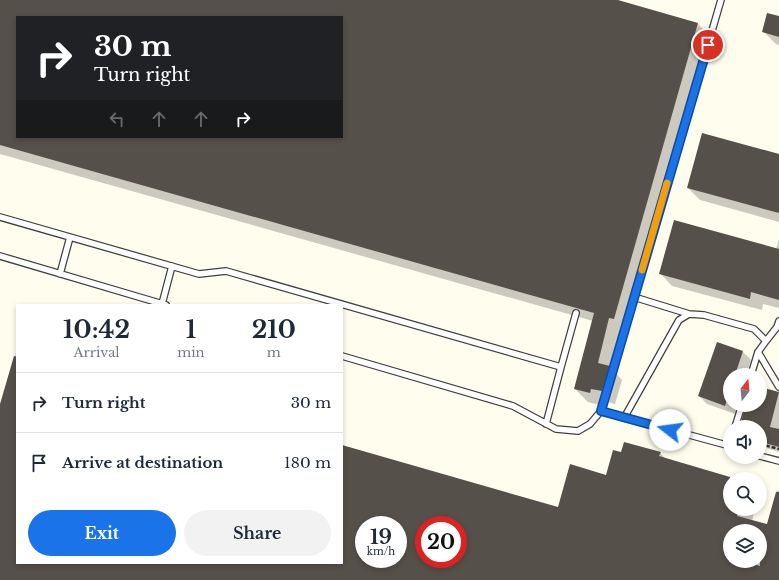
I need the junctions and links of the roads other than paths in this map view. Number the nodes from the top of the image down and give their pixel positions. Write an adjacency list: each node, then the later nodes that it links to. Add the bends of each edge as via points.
1 (721, 0): 7 (lane)
2 (0, 217): 3 (lane)
3 (70, 237): 5 (lane); 6 (lane)
4 (0, 256): 6 (lane)
5 (172, 266): 8 (lane); 9 (lane, via 199,274 226,271)
6 (60, 274): 8 (lane)
7 (634, 297): 12 (lane); 20 (lane)
8 (164, 304)
9 (341, 304)
10 (343, 305): 17 (lane)
11 (576, 312): 17 (lane)
12 (689, 314): 14 (lane, via 704,315 754,329); 21 (lane, via 679,320)
13 (779, 321): 14 (lane)
14 (766, 341): 15 (lane)
15 (758, 352): 18 (lane); 19 (lane)
16 (343, 356): 22 (lane, via 513,406)
17 (561, 367): 22 (lane)
18 (753, 368)
19 (779, 387)
20 (601, 411): 21 (lane); 22 (lane, via 590,424 578,431 556,429)
21 (624, 418): 23 (lane)
22 (546, 424)
23 (723, 444)
24 (767, 458): 25 (lane)
25 (779, 461)

